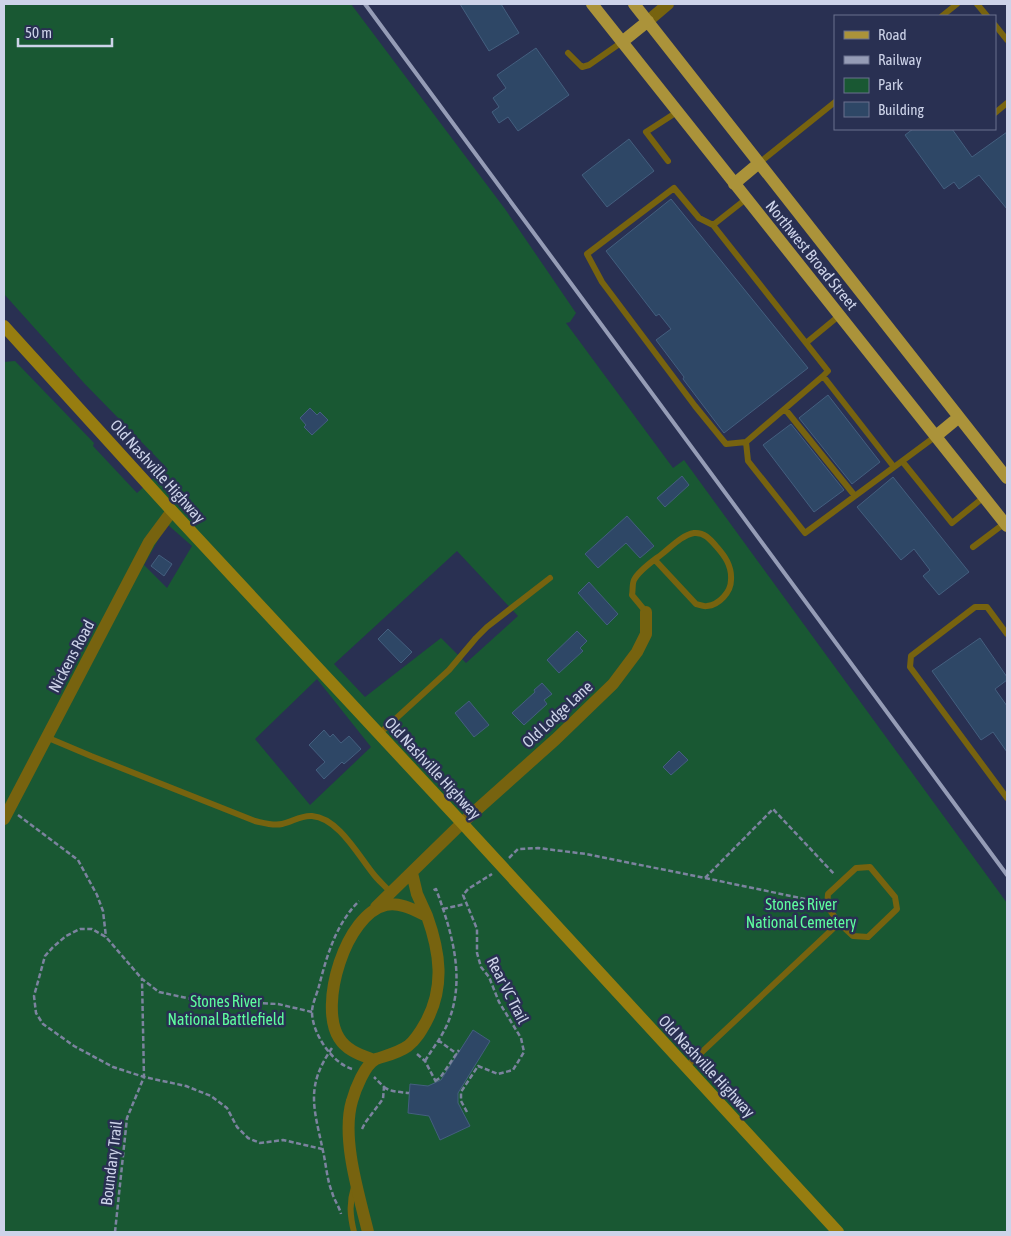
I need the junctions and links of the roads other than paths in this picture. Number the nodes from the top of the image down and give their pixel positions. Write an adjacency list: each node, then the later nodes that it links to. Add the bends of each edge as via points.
1 (592, 4): 11 (main road, Northwest Broad Street)
2 (634, 4): 8 (main road, Northwest Broad Street)
3 (668, 4): 8 (street)
4 (957, 4): 6 (lane)
5 (977, 4): 7 (lane)
6 (943, 15)
7 (986, 15)
8 (648, 21): 11 (main road); 18 (main road, Northwest Broad Street)
9 (996, 26): 10 (lane)
10 (1007, 40)
11 (622, 42): 12 (lane, via 582,67); 15 (main road, Northwest Broad Street)
12 (568, 53)
13 (1007, 103): 16 (lane)
14 (834, 105): 18 (lane)
15 (677, 112): 17 (lane, via 646,132); 19 (main road, Northwest Broad Street)
16 (996, 112)
17 (668, 161)
18 (759, 163): 19 (main road); 27 (main road, Northwest Broad Street)
19 (734, 184): 20 (main road, Northwest Broad Street)
20 (746, 198): 21 (lane); 22 (main road, Northwest Broad Street)
21 (713, 225): 24 (lane); 29 (lane, via 699,218 674,188 587,254 602,282 726,444)
22 (840, 315): 24 (lane); 28 (main road, Northwest Broad Street)
23 (4, 326): 35 (main road, Old Nashville Highway)
24 (806, 342): 25 (lane, via 828,371)
25 (823, 376): 26 (lane); 31 (lane)
26 (786, 409): 29 (lane); 33 (lane)
27 (959, 417): 28 (main road); 32 (main road, Northwest Broad Street)
28 (936, 436): 30 (lane); 34 (main road, Northwest Broad Street)
29 (746, 442): 33 (lane, via 748,461 805,533)
30 (902, 461): 31 (lane); 34 (lane, via 952,523)
31 (894, 467): 33 (lane)
32 (1007, 478)
33 (855, 496)
34 (984, 497): 36 (main road, Northwest Broad Street)
35 (172, 511): 42 (main road, Old Nashville Highway); 43 (street, Nickens Road, via 149,542)
36 (1006, 525): 37 (lane)
37 (973, 547)
38 (655, 560): 38 (lane, via 682,538 692,533 701,534 710,539 728,563 732,582 721,600 705,607 696,604); 40 (lane, via 633,581 632,595)
39 (550, 578): 42 (lane, via 487,627 449,670)
40 (646, 612): 46 (street, Old Lodge Lane, via 646,634 613,684)
41 (1007, 634): 44 (lane, via 987,607 975,607 911,656 909,661 910,667)
42 (380, 734): 46 (main road, Old Nashville Highway)
43 (46, 737): 45 (street, Nickens Road); 48 (lane, via 255,821 282,824 311,816 324,819 339,829)
44 (1007, 798)
45 (6, 814)
46 (462, 823): 47 (street, Old Lodge Lane); 53 (main road, Old Nashville Highway)
47 (412, 874): 48 (street, Old Lodge Lane); 50 (street)
48 (391, 893): 49 (street, Old Lodge Lane)
49 (372, 911): 50 (street, via 387,905 407,906); 52 (street, via 349,940 332,993 332,1006 339,1038 350,1050)
50 (427, 916): 52 (street, via 437,948 440,970 438,994 421,1031 409,1045)
51 (839, 923): 51 (lane, via 853,936 868,937 897,909 895,896 870,867 856,868 828,894 828,906); 53 (lane)
52 (374, 1060): 54 (street, via 363,1073 351,1103 348,1134)
53 (686, 1067): 57 (main road, Old Nashville Highway)
54 (356, 1181): 55 (lane, via 349,1213); 56 (street)
55 (354, 1232)
56 (368, 1232)
57 (838, 1232)

